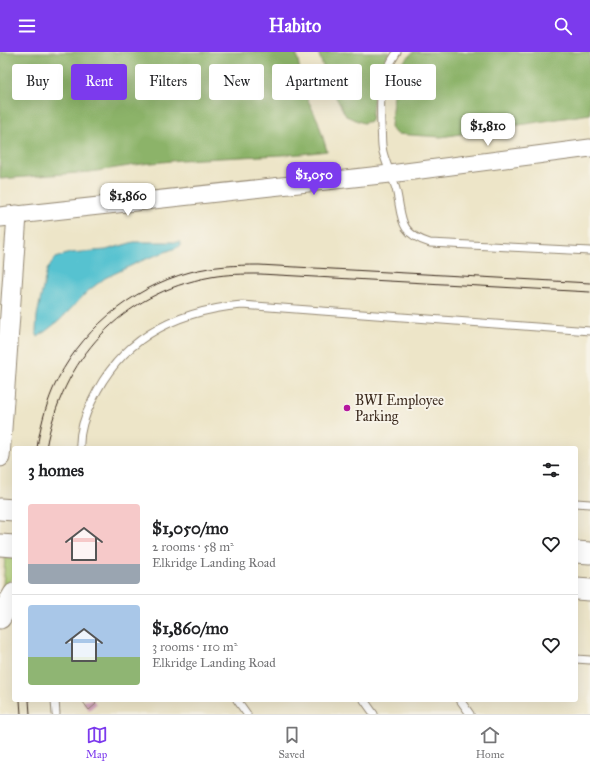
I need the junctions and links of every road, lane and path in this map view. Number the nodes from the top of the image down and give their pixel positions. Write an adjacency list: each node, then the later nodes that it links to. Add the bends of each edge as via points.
1 (397, 52): 3 (lane, via 388,66 382,84 380,107 383,151)
2 (590, 148): 3 (street)
3 (390, 174): 4 (street); 5 (lane, via 396,189 403,224 420,240 430,243)
4 (8, 216): 8 (main road)
5 (590, 251)
6 (590, 331): 7 (lane, via 242,305 201,312 159,328 140,340 116,364 90,404 83,424)
7 (80, 446)
8 (0, 457)
9 (578, 503): 10 (lane)
10 (590, 504)
11 (0, 509): 12 (main road)
12 (12, 510)
13 (0, 545): 14 (main road)
14 (12, 546)
15 (578, 552): 16 (main road)
16 (590, 553)
17 (578, 588): 18 (main road)
18 (590, 590)
19 (12, 597): 20 (main road)
20 (0, 618)
21 (578, 659): 22 (lane)
22 (590, 660)
23 (55, 702): 27 (lane)
24 (238, 702): 28 (lane)
25 (365, 702): 29 (lane)
26 (461, 702): 30 (lane)
27 (56, 714)
28 (247, 714)
29 (374, 714)
30 (470, 714)

